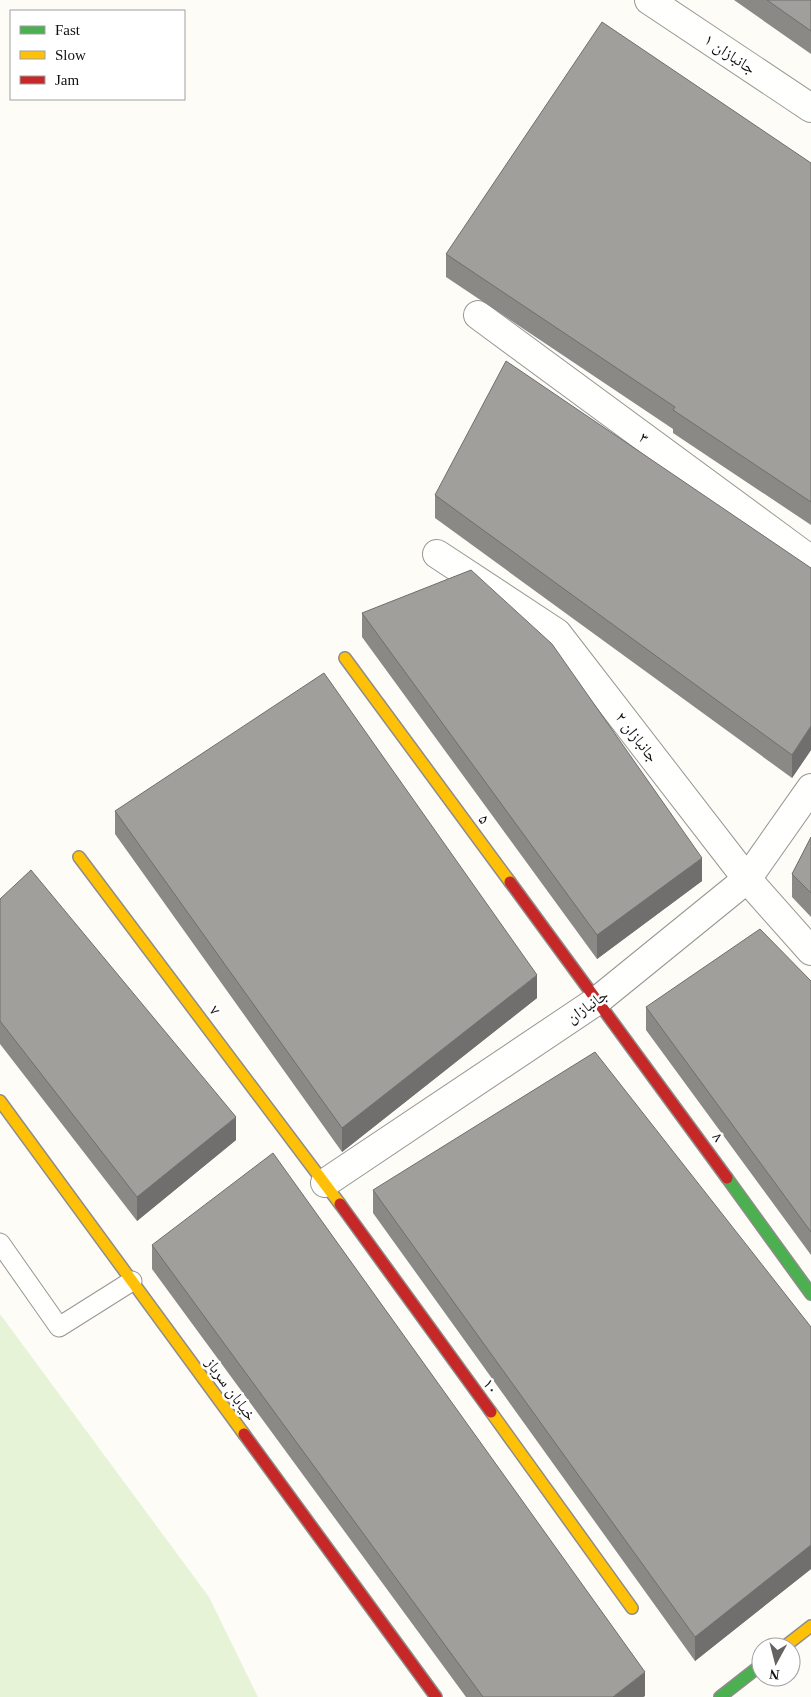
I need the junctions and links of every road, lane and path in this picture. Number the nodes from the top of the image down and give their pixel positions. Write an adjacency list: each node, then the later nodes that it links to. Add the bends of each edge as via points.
1 (649, 0): 2 (street, جانبازان ۱)
2 (811, 108)
3 (478, 315): 5 (street, ۳)
4 (437, 554): 9 (street, جانبازان ۲, via 557,633)
5 (811, 560)
6 (345, 658): 11 (street, ۵)
7 (811, 788): 9 (street, جانبازان)
8 (78, 857): 13 (street, ۷)
9 (747, 879): 10 (street, جانبازان ۲); 11 (street, جانبازان)
10 (811, 951)
11 (598, 1000): 13 (street, جانبازان); 16 (street, ۸)
12 (0, 1101): 15 (street, خیابان سرباز)
13 (325, 1183): 17 (street, ۱۰)
14 (0, 1243): 15 (lane, via 59,1327)
15 (132, 1282): 21 (street, خیابان سرباز)
16 (811, 1294)
17 (632, 1608)
18 (811, 1626): 19 (street)
19 (797, 1637)
20 (751, 1673): 22 (street)
21 (436, 1697)
22 (720, 1697)

